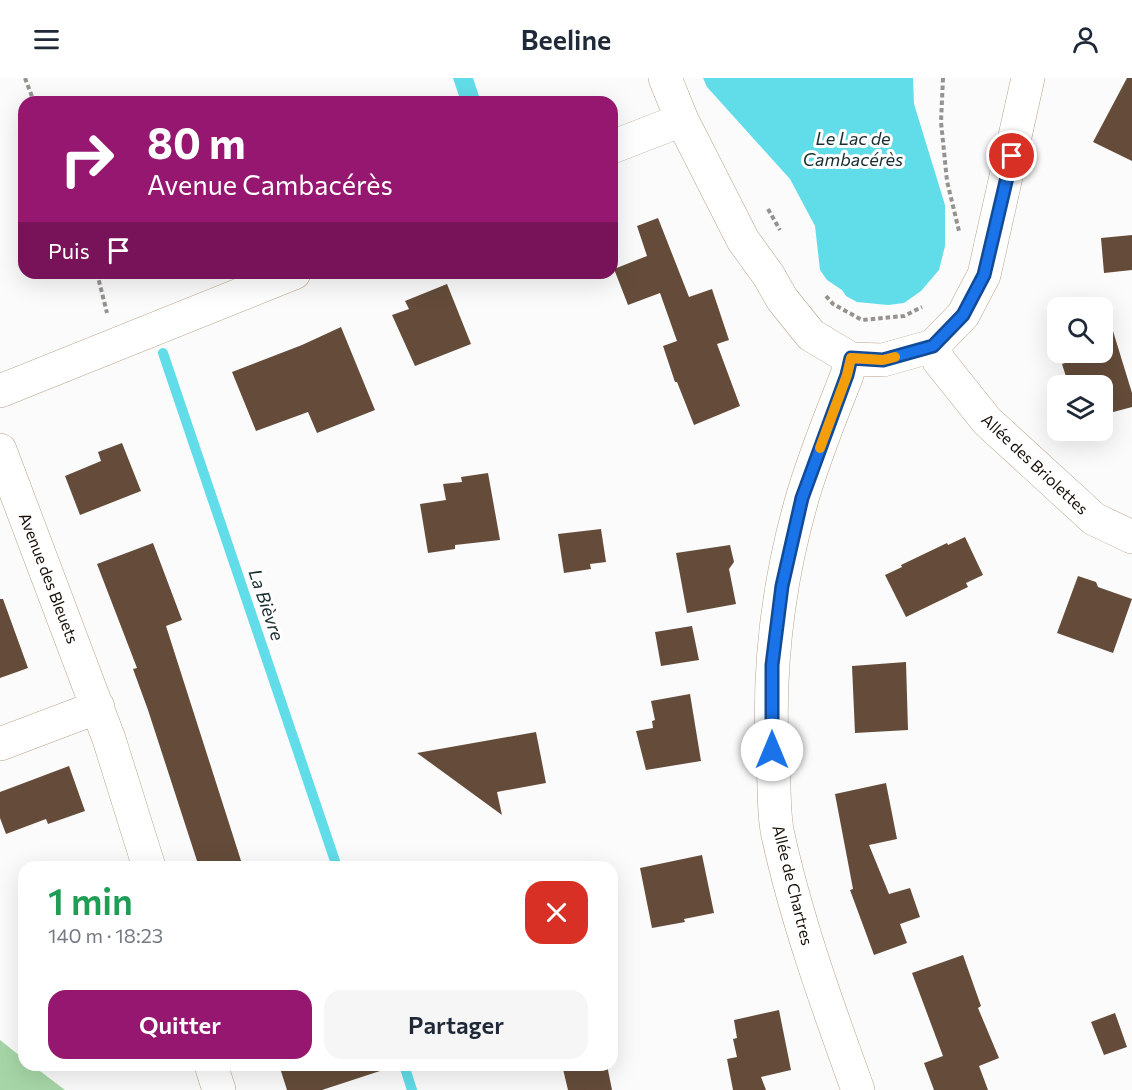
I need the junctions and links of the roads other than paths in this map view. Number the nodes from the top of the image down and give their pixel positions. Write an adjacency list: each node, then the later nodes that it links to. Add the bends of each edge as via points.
1 (665, 78): 3 (street)
2 (1028, 78): 6 (street, via 984,275 963,315)
3 (682, 120): 4 (street); 7 (street, via 743,240 782,298 811,334)
4 (618, 145)
5 (279, 279): 8 (street)
6 (933, 346): 7 (street, via 883,360); 10 (street, Allée des Briolettes, via 939,361 987,421 1094,519)
7 (851, 358): 16 (street, Allée de Chartres, via 802,498 782,586 772,665 772,750 777,833 800,919)
8 (0, 391)
9 (0, 450): 11 (street, Avenue des Bleuets)
10 (1132, 537)
11 (98, 707): 12 (street); 13 (street, Avenue des Bleuets)
12 (0, 744)
13 (147, 861)
14 (213, 1071): 15 (street)
15 (219, 1090)
16 (858, 1090)

